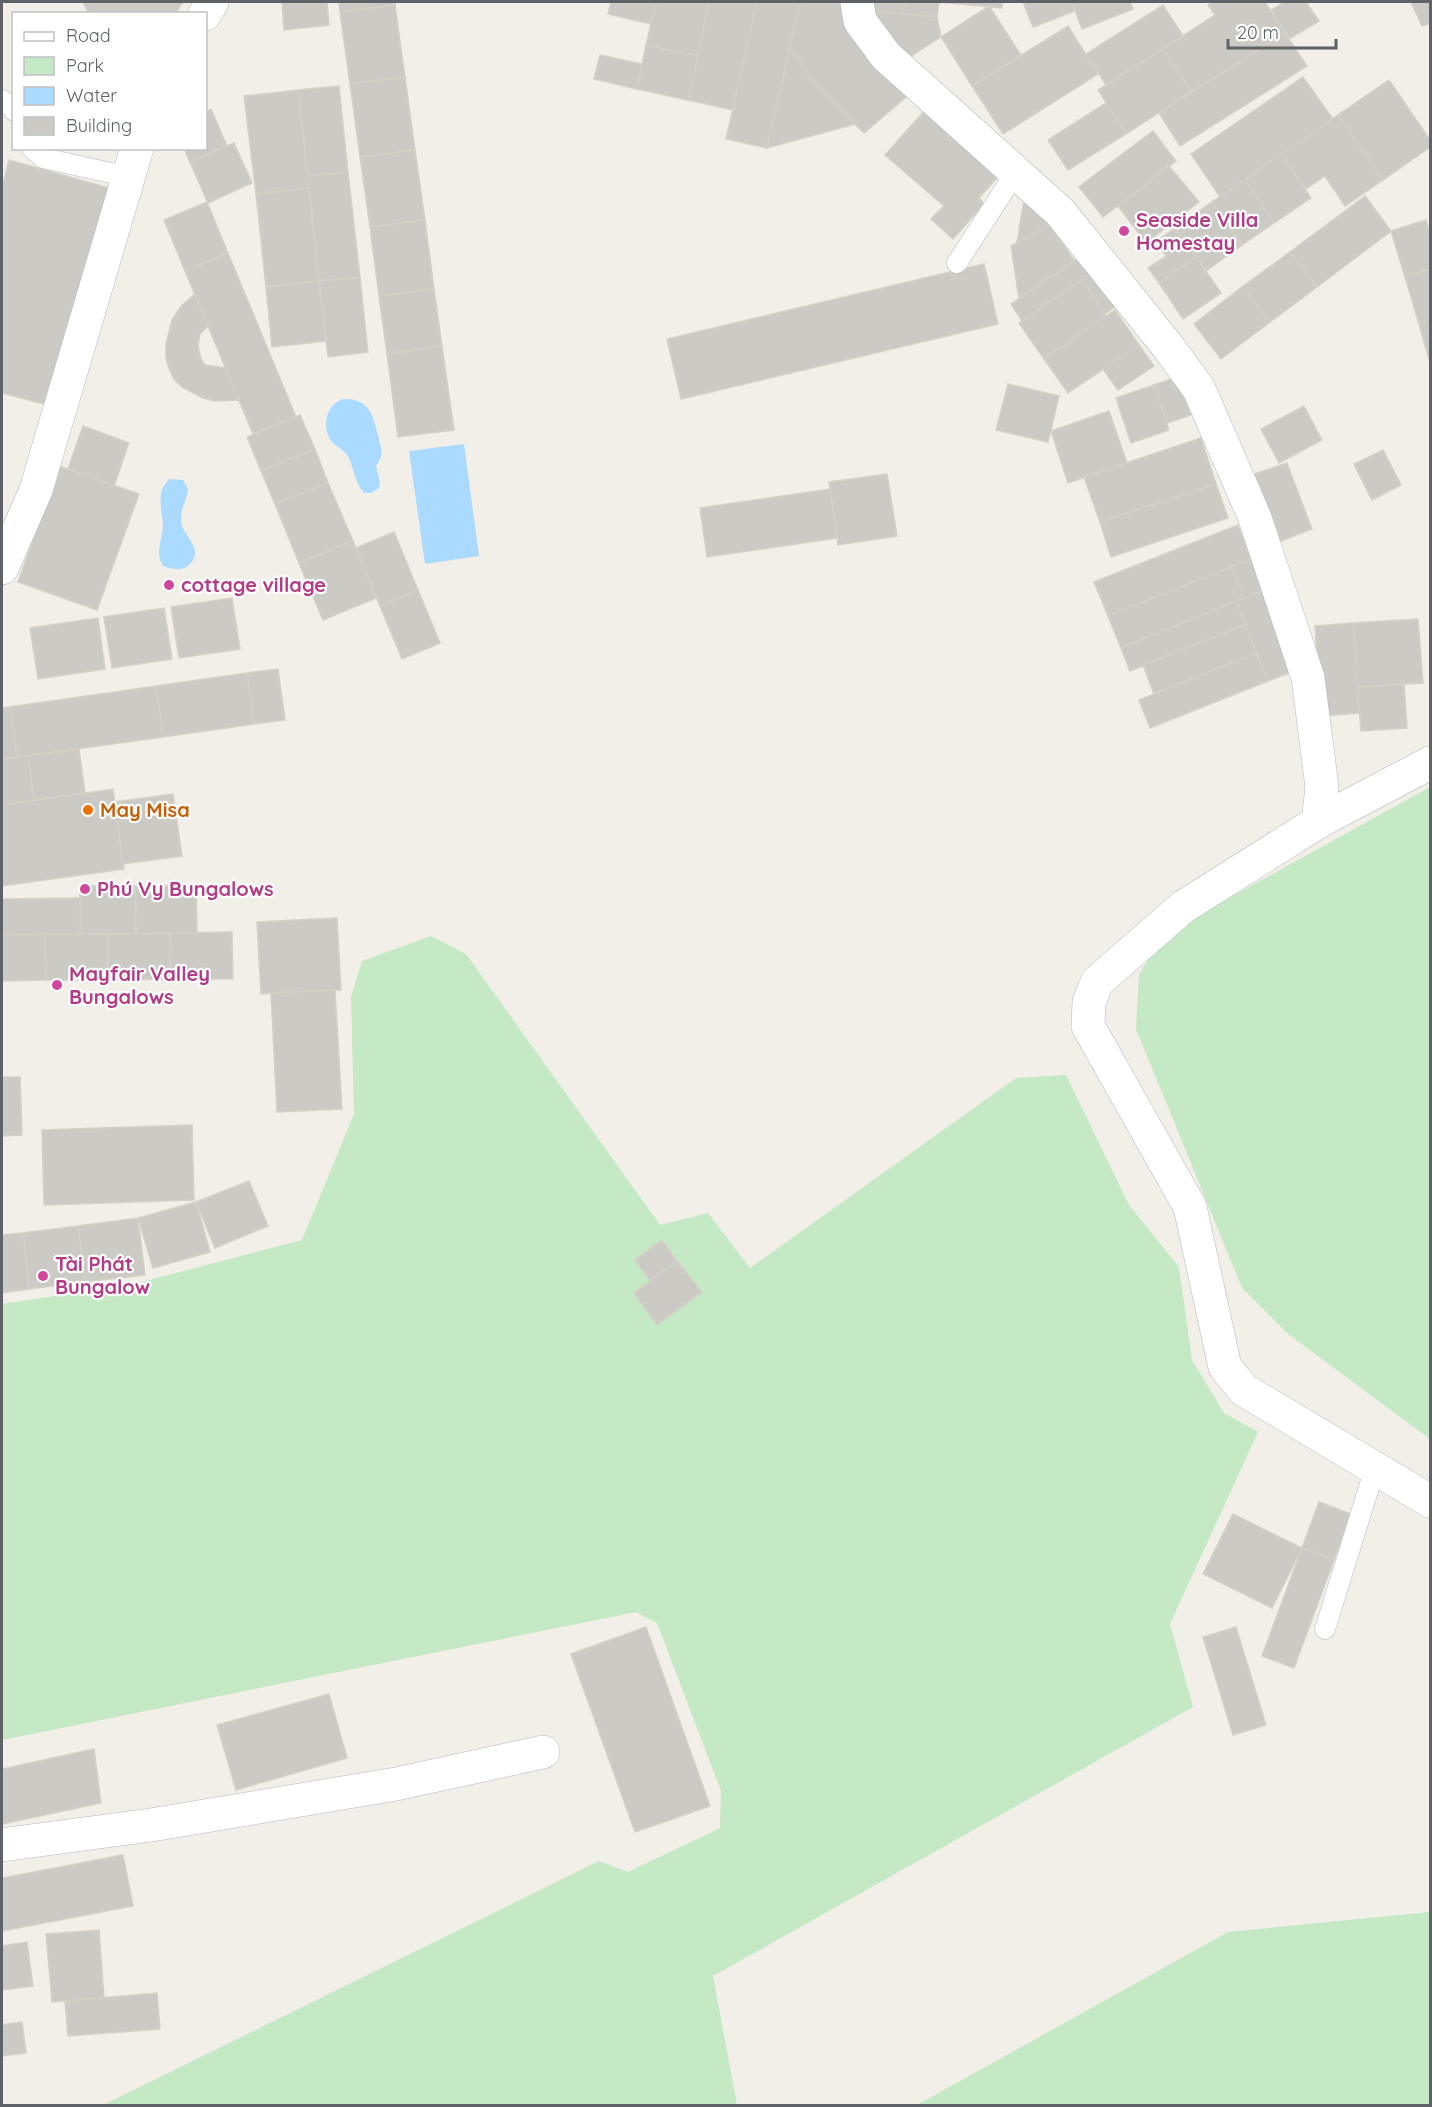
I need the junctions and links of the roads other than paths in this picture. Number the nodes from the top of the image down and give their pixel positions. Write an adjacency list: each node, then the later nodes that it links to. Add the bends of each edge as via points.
1 (857, 2): 4 (street, via 860,21 886,56)
2 (34, 150): 3 (lane, via 43,158)
3 (133, 163): 6 (street, via 36,490)
4 (1016, 172): 5 (lane); 8 (street, via 1060,212 1198,388 1255,518 1308,678 1322,787)
5 (957, 263)
6 (2, 568)
7 (1431, 763): 8 (street)
8 (1318, 822): 9 (street, via 1183,907 1097,982 1089,1002 1088,1026 1190,1207 1225,1367 1244,1390)
9 (1375, 1468): 10 (street); 11 (lane)
10 (1431, 1501)
11 (1325, 1629)
12 (543, 1752): 13 (street, via 396,1784 151,1825)
13 (2, 1845)

